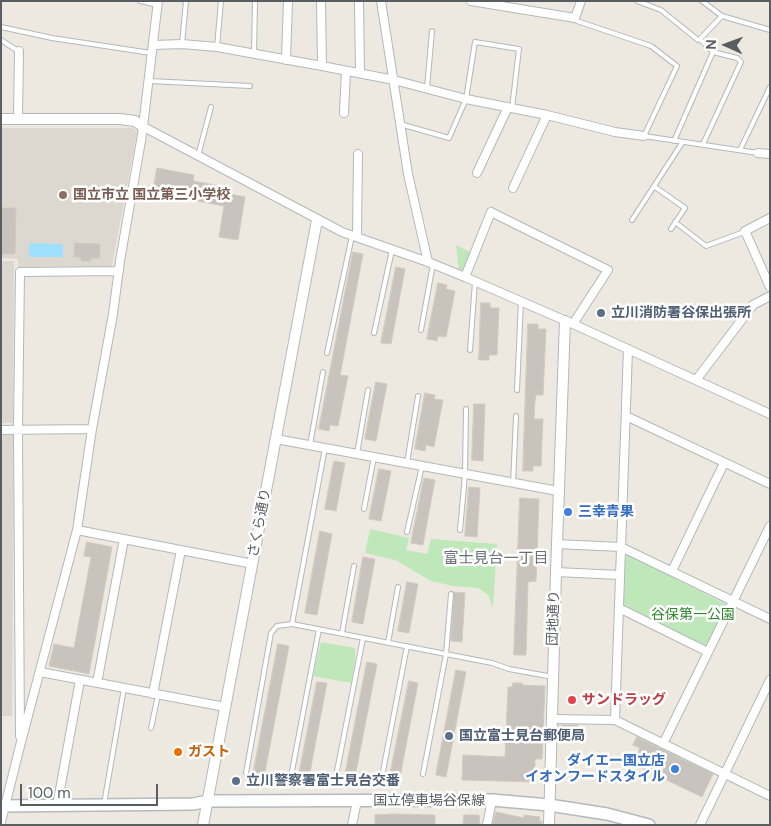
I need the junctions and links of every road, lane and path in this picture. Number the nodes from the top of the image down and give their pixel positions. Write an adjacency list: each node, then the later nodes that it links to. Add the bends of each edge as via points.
1 (140, 1): 13 (lane)
2 (186, 1): 22 (lane)
3 (221, 1): 23 (lane)
4 (256, 1): 27 (lane)
5 (288, 1): 28 (street)
6 (321, 1): 29 (street)
7 (358, 1): 31 (street)
8 (381, 1): 32 (street)
9 (470, 1): 14 (street)
10 (581, 1): 16 (street)
11 (637, 1): 21 (lane, via 661,10)
12 (702, 1): 15 (lane)
13 (158, 3): 24 (street)
14 (495, 3): 16 (street)
15 (722, 16): 18 (lane); 21 (lane)
16 (576, 18): 46 (lane, via 651,46 677,66)
17 (1, 27): 24 (lane, via 52,38)
18 (770, 30)
19 (432, 31): 36 (lane)
20 (1, 40): 25 (lane)
21 (700, 40): 26 (lane)
22 (182, 44): 23 (street); 24 (street)
23 (218, 47): 27 (street)
24 (154, 49): 33 (street)
25 (18, 52): 42 (street)
26 (713, 52): 47 (lane); 49 (lane, via 741,62)
27 (254, 55): 28 (street)
28 (286, 60): 29 (street)
29 (322, 66): 30 (street)
30 (346, 71): 31 (street); 40 (street)
31 (360, 74): 32 (street)
32 (394, 80): 36 (street); 44 (street)
33 (150, 81): 34 (lane); 45 (street)
34 (250, 86)
35 (770, 87): 50 (lane)
36 (427, 88): 37 (street)
37 (466, 99): 39 (street); 39 (lane, via 475,42 520,49); 44 (lane, via 449,138)
38 (211, 107): 54 (lane)
39 (510, 107): 41 (street); 55 (street)
40 (344, 113)
41 (547, 115): 46 (street); 57 (street)
42 (18, 118): 43 (street); 45 (street, via 120,119 136,121)
43 (1, 119)
44 (400, 124): 66 (street, via 408,174)
45 (142, 126): 54 (street); 67 (street)
46 (644, 136): 47 (lane)
47 (674, 141): 48 (lane)
48 (682, 143): 49 (lane); 56 (lane)
49 (703, 144): 50 (lane)
50 (740, 150): 51 (lane)
51 (758, 152): 53 (street)
52 (358, 154): 64 (street)
53 (770, 154)
54 (197, 156): 59 (street)
55 (477, 173)
56 (655, 187): 60 (lane); 61 (lane, via 684,208)
57 (513, 188)
58 (770, 218): 63 (street)
59 (317, 220): 64 (street); 91 (street, さくら通り)
60 (632, 220)
61 (675, 222): 62 (lane); 63 (lane, via 706,246)
62 (671, 228)
63 (744, 232): 70 (street)
64 (354, 236): 65 (street); 78 (lane)
65 (392, 249): 66 (street); 75 (lane)
66 (431, 263): 68 (street); 74 (lane)
67 (119, 271): 89 (street, via 20,272); 90 (street)
68 (465, 277): 69 (street); 73 (street, via 491,212 608,270)
69 (475, 281): 72 (street); 77 (lane)
70 (769, 283)
71 (770, 296): 80 (street, via 753,305)
72 (521, 301): 73 (street); 82 (lane)
73 (569, 322): 76 (street); 102 (street, 団地通り)
74 (421, 330)
75 (374, 333)
76 (628, 349): 80 (street); 87 (street)
77 (470, 350)
78 (327, 353)
79 (323, 372): 92 (lane)
80 (696, 380): 85 (street)
81 (368, 390): 94 (lane)
82 (517, 390)
83 (418, 396): 96 (lane)
84 (466, 409): 99 (lane)
85 (770, 414)
86 (516, 416): 100 (lane)
87 (626, 416): 97 (street); 110 (street)
88 (1, 430): 89 (street)
89 (18, 430): 90 (street); 142 (street)
90 (92, 430): 105 (street)
91 (276, 439): 92 (street); 112 (street, さくら通り)
92 (310, 445): 93 (street)
93 (325, 448): 94 (street); 122 (lane)
94 (357, 454): 95 (street)
95 (374, 457): 96 (street); 103 (lane)
96 (407, 463): 98 (street)
97 (724, 463): 101 (street); 114 (street)
98 (422, 466): 99 (street); 107 (lane)
99 (466, 474): 100 (street); 106 (lane)
100 (513, 484): 102 (street)
101 (770, 484)
102 (558, 491): 109 (street, 団地通り)
103 (364, 509)
104 (770, 526): 119 (street)
105 (77, 530): 108 (street); 130 (street)
106 (460, 530)
107 (407, 532)
108 (124, 539): 111 (street); 134 (street)
109 (556, 544): 110 (street); 115 (street, 団地通り)
110 (621, 547): 114 (street); 116 (street)
111 (181, 550): 112 (street); 136 (street)
112 (252, 564): 137 (street, さくら通り)
113 (354, 566): 124 (lane)
114 (672, 571): 119 (street)
115 (556, 572): 116 (street); 131 (street, 団地通り)
116 (620, 575): 120 (street)
117 (398, 587): 126 (lane)
118 (451, 594): 129 (lane)
119 (733, 601): 121 (street); 128 (street)
120 (619, 608): 128 (street); 139 (street)
121 (770, 619)
122 (292, 624): 123 (lane); 146 (lane, via 277,626 271,634)
123 (319, 629): 124 (lane); 143 (lane)
124 (342, 634): 125 (lane)
125 (363, 638): 126 (lane); 144 (lane)
126 (388, 642): 127 (lane)
127 (408, 646): 129 (lane); 145 (lane)
128 (708, 652): 141 (street)
129 (446, 654): 131 (lane); 147 (lane)
130 (40, 672): 132 (street); 142 (street)
131 (553, 677): 138 (street, 団地通り)
132 (80, 680): 134 (street); 154 (street)
133 (770, 680): 148 (street)
134 (97, 683): 135 (street)
135 (124, 688): 136 (street); 155 (lane)
136 (156, 694): 137 (street); 140 (lane)
137 (225, 707): 151 (street, さくら通り)
138 (552, 719): 139 (street); 156 (street, 団地通り)
139 (615, 720): 141 (street)
140 (151, 728)
141 (663, 744): 148 (street)
142 (20, 746): 153 (street)
143 (292, 771)
144 (337, 771)
145 (383, 771)
146 (246, 773)
147 (423, 774)
148 (724, 774): 149 (street); 163 (street)
149 (769, 792)
150 (492, 800): 152 (main road, 国立停車場谷保線); 156 (main road, 国立停車場谷保線); 160 (street)
151 (208, 801): 152 (main road, 国立停車場谷保線); 155 (main road, 国立停車場谷保線, via 194,804); 158 (street, さくら通り)
152 (356, 801): 159 (street)
153 (3, 802): 154 (main road, 国立停車場谷保線); 157 (street)
154 (58, 802): 155 (main road, 国立停車場谷保線)
155 (104, 802)
156 (549, 805): 161 (street, 団地通り); 162 (main road, 国立停車場谷保線, via 608,814)
157 (1, 822)
158 (203, 825)
159 (352, 825)
160 (487, 825)
161 (549, 825)
162 (649, 825)
163 (700, 825)

